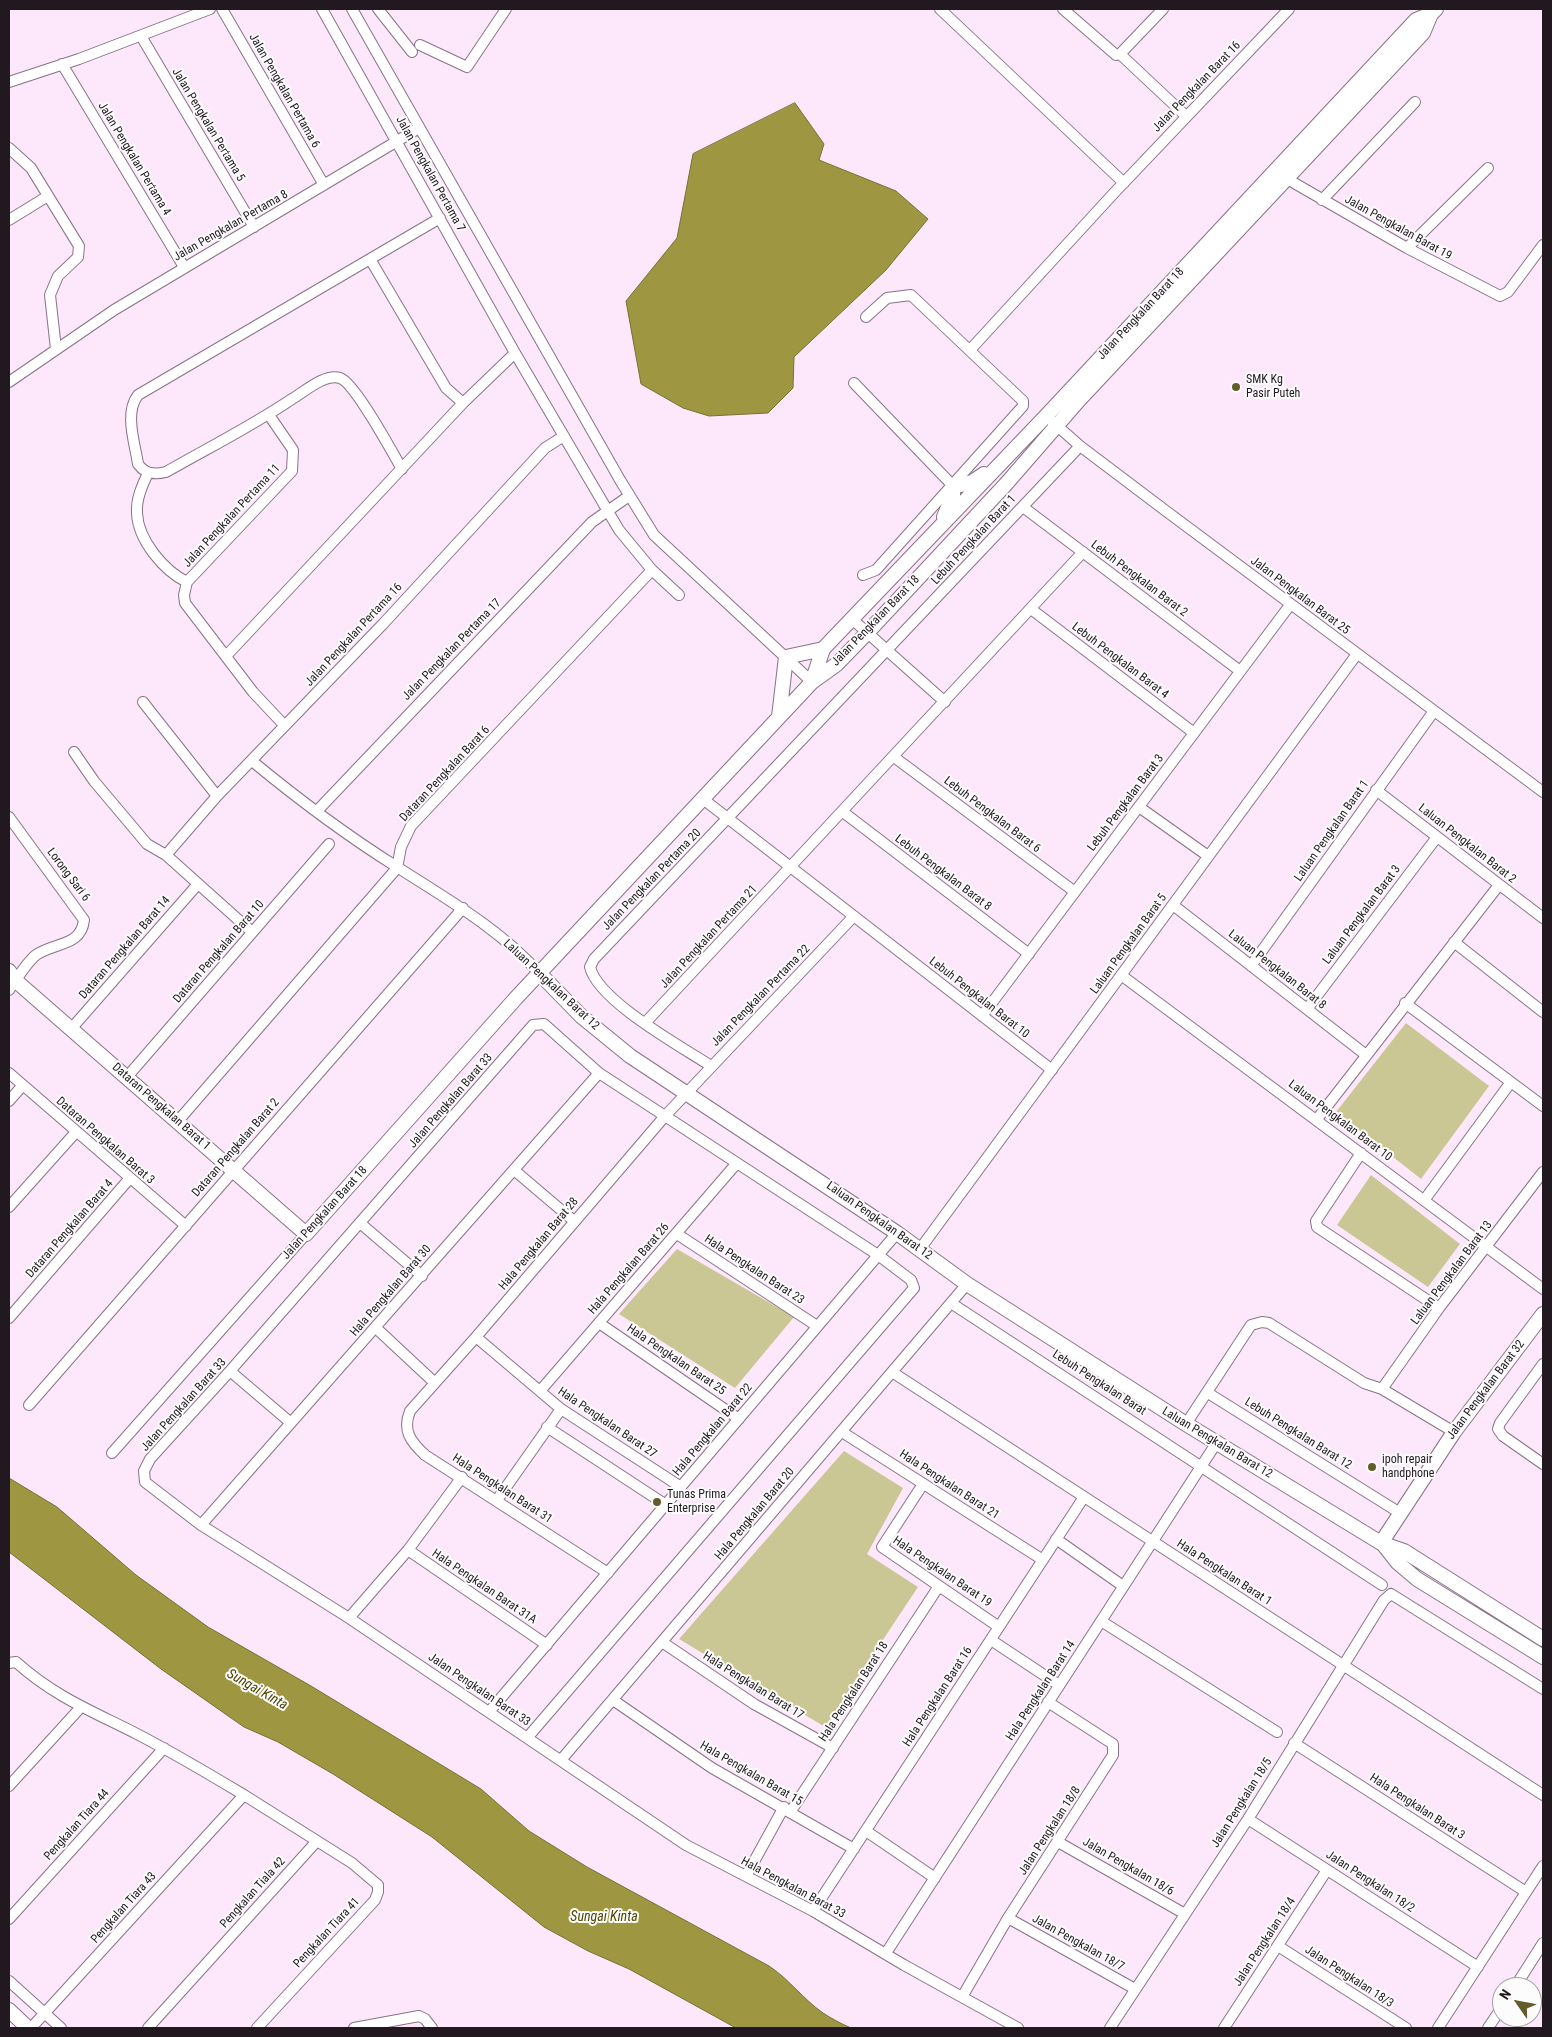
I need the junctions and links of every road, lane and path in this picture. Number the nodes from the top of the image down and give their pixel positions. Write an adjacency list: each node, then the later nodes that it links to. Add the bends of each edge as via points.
1 (210, 9): 12 (street)
2 (222, 9): 24 (street, Jalan Pengkalan Pertama 6)
3 (322, 9): 19 (street, Jalan Pengkalan Pertama 7)
4 (352, 9): 18 (street)
5 (506, 9): 10 (street, via 467,67 416,48)
6 (940, 9): 23 (street)
7 (1063, 9): 13 (street)
8 (1163, 9): 13 (street)
9 (1289, 9): 17 (street, Jalan Pengkalan Barat 16)
10 (380, 10)
11 (1434, 11): 22 (street, Jalan Pengkalan Barat 18, via 1423,33)
12 (141, 36): 14 (street); 29 (street, Jalan Pengkalan Pertama 5)
13 (1118, 54): 17 (street)
14 (62, 64): 15 (street); 33 (street, Jalan Pengkalan Pertama 4)
15 (9, 82)
16 (1415, 102): 26 (street)
17 (1186, 116): 23 (street, Jalan Pengkalan Barat 16)
18 (420, 128): 19 (street, Jalan Pengkalan Pertama 8); 51 (street)
19 (397, 143): 24 (street, Jalan Pengkalan Pertama 8); 27 (street, Jalan Pengkalan Pertama 7)
20 (9, 148): 25 (street, via 31,168)
21 (1488, 168): 31 (street)
22 (1281, 175): 26 (street, Jalan Pengkalan Barat 19); 42 (street, Jalan Pengkalan Barat 18); 43 (street, Jalan Pengkalan Barat 18)
23 (1124, 183): 36 (street, Jalan Pengkalan Barat 16)
24 (324, 185): 29 (street, Jalan Pengkalan Pertama 8)
25 (48, 196): 28 (street); 35 (street, via 80,252 58,276 50,295)
26 (1322, 200): 31 (street, Jalan Pengkalan Barat 19)
27 (440, 218): 32 (street); 37 (street, Jalan Pengkalan Pertama 7)
28 (9, 220)
29 (254, 226): 33 (street, Jalan Pengkalan Pertama 8)
30 (1543, 245): 31 (street, Jalan Pengkalan Barat 19, via 1508,292 1500,296)
31 (1407, 248)
32 (370, 259): 40 (street, via 446,388); 48 (street, via 138,395 130,412 138,464)
33 (184, 267): 35 (street, Jalan Pengkalan Pertama 8)
34 (866, 317): 36 (street, via 887,298 911,295)
35 (56, 349): 38 (street, Jalan Pengkalan Pertama 8)
36 (970, 350): 50 (street, via 1023,401 1023,406)
37 (515, 353): 40 (street); 44 (street, Jalan Pengkalan Pertama 7)
38 (9, 382)
39 (854, 383): 50 (street)
40 (463, 403): 47 (street)
41 (269, 415): 47 (street, via 315,384 333,376 341,378 353,389); 48 (street, via 166,472); 60 (street, Jalan Pengkalan Pertama 11, via 293,450 292,471)
42 (1046, 416): 43 (street, Jalan Pengkalan Barat 25); 46 (street, Jalan Pengkalan Barat 18)
43 (1058, 426): 45 (street, Jalan Pengkalan Barat 25); 49 (street, Jalan Pengkalan Barat 18)
44 (564, 436): 54 (street, Jalan Pengkalan Pertama 7); 77 (street, Jalan Pengkalan Pertama 16, via 545,448 383,624)
45 (1080, 446): 53 (street, Lebuh Pengkalan Barat 1); 62 (street, Jalan Pengkalan Barat 25)
46 (1002, 462): 50 (street, via 972,482); 52 (street, Jalan Pengkalan Barat 18)
47 (402, 469): 69 (street)
48 (148, 473): 60 (street, via 139,492 137,514 145,538 161,564)
49 (1006, 484): 52 (street); 56 (street, Jalan Pengkalan Barat 18)
50 (952, 486): 52 (street); 55 (street, via 949,508); 59 (street, via 876,570)
51 (630, 496): 54 (street, Jalan Pengkalan Pertama 17); 70 (street, via 654,535)
52 (966, 500): 55 (street, Jalan Pengkalan Barat 18); 56 (street, via 967,514)
53 (1022, 507): 57 (street, Lebuh Pengkalan Barat 2); 67 (street, Lebuh Pengkalan Barat 1)
54 (609, 510): 58 (street, Jalan Pengkalan Pertama 7, via 619,530); 87 (street, Jalan Pengkalan Pertama 17, via 592,522)
55 (931, 536): 64 (street, Jalan Pengkalan Barat 18)
56 (952, 540): 65 (street, Jalan Pengkalan Barat 18)
57 (1083, 552): 63 (street); 71 (street, Lebuh Pengkalan Barat 2)
58 (652, 570): 61 (street, Jalan Pengkalan Pertama 7); 95 (street, Dataran Pengkalan Barat 6, via 411,826 401,847)
59 (863, 574)
60 (187, 582): 69 (street, Jalan Pengkalan Pertama 11, via 186,603)
61 (679, 595)
62 (1290, 604): 68 (street, Jalan Pengkalan Barat 25); 71 (street, Lebuh Pengkalan Barat 3)
63 (1031, 609): 74 (street); 78 (street, Lebuh Pengkalan Barat 4)
64 (852, 619): 65 (street); 66 (street, Jalan Pengkalan Barat 18)
65 (867, 633): 67 (street); 72 (street, Jalan Pengkalan Barat 18, via 837,664)
66 (823, 649): 70 (street); 72 (street, Jalan Pengkalan Barat 18)
67 (887, 650): 74 (street); 90 (street, Lebuh Pengkalan Barat 1)
68 (1357, 654): 75 (street, Jalan Pengkalan Barat 25); 94 (street, Laluan Pengkalan Barat 5)
69 (226, 656): 77 (street, Jalan Pengkalan Pertama 11)
70 (786, 657): 72 (street); 76 (street)
71 (1240, 672): 78 (street, Lebuh Pengkalan Barat 3)
72 (812, 682): 76 (street, Jalan Pengkalan Barat 18)
73 (143, 702): 84 (street)
74 (945, 702): 80 (street)
75 (1434, 711): 82 (street, Laluan Pengkalan Barat 1); 83 (street, Jalan Pengkalan Barat 25)
76 (779, 717): 85 (street, Jalan Pengkalan Barat 18)
77 (284, 725): 81 (street, Jalan Pengkalan Pertama 16)
78 (1194, 733): 86 (street, Lebuh Pengkalan Barat 3)
79 (74, 752): 93 (street, via 147,844)
80 (894, 757): 88 (street); 99 (street, Lebuh Pengkalan Barat 6)
81 (252, 762): 84 (street, Jalan Pengkalan Pertama 16); 87 (street, Laluan Pengkalan Barat 12)
82 (1376, 790): 91 (street, Laluan Pengkalan Barat 2); 107 (street, Laluan Pengkalan Barat 1)
83 (1543, 792)
84 (217, 796): 93 (street, Jalan Pengkalan Pertama 16)
85 (703, 799): 90 (street, Lebuh Pengkalan Barat 10); 108 (street, Jalan Pengkalan Barat 18)
86 (1139, 807): 94 (street); 99 (street, Lebuh Pengkalan Barat 3)
87 (317, 811): 95 (street, Laluan Pengkalan Barat 12)
88 (843, 812): 96 (street); 106 (street, Lebuh Pengkalan Barat 8)
89 (9, 817): 110 (street, Lorong Sari 6, via 84,920 83,929 74,940 35,956)
90 (728, 818): 96 (street, Lebuh Pengkalan Barat 10); 115 (street, Jalan Pengkalan Pertama 20, via 594,959 590,967 595,980)
91 (1437, 837): 98 (street, Laluan Pengkalan Barat 2); 112 (street, Laluan Pengkalan Barat 3)
92 (329, 844): 104 (street, Dataran Pengkalan Barat 10)
93 (166, 855): 97 (street)
94 (1208, 856): 100 (street, Laluan Pengkalan Barat 5)
95 (397, 868): 101 (street, Laluan Pengkalan Barat 12); 130 (street, Dataran Pengkalan Barat 6)
96 (792, 868): 102 (street, Lebuh Pengkalan Barat 10); 115 (street, Jalan Pengkalan Pertama 21)
97 (198, 884): 104 (street); 116 (street, Dataran Pengkalan Barat 14)
98 (1499, 885): 103 (street, Laluan Pengkalan Barat 2); 105 (street)
99 (1075, 892): 106 (street, Lebuh Pengkalan Barat 3)
100 (1173, 904): 107 (street, Laluan Pengkalan Barat 8); 109 (street, Laluan Pengkalan Barat 5)
101 (463, 908): 108 (street, Laluan Pengkalan Barat 12, via 529,961); 134 (street, Dataran Pengkalan Barat 2)
102 (854, 916): 114 (street, Lebuh Pengkalan Barat 10); 118 (street, Jalan Pengkalan Pertama 22)
103 (1543, 918)
104 (252, 932): 122 (street, Dataran Pengkalan Barat 10)
105 (1454, 942): 111 (street); 113 (street)
106 (1029, 954): 114 (street, Lebuh Pengkalan Barat 3)
107 (1251, 966): 112 (street, Laluan Pengkalan Barat 8)
108 (540, 974): 125 (street, Laluan Pengkalan Barat 12, via 580,1016 630,1056); 144 (street, Jalan Pengkalan Barat 18)
109 (1122, 975): 119 (street, Laluan Pengkalan Barat 5); 129 (street, Laluan Pengkalan Barat 10)
110 (11, 981): 116 (street, Dataran Pengkalan Barat 1)
111 (1405, 1003): 117 (street); 123 (street)
112 (1307, 1008): 117 (street, Laluan Pengkalan Barat 8)
113 (1543, 1012)
114 (982, 1016): 119 (street, Lebuh Pengkalan Barat 10)
115 (645, 1024): 118 (street)
116 (71, 1029): 122 (street, Dataran Pengkalan Barat 1)
117 (1366, 1055): 129 (street)
118 (711, 1066): 125 (street, Jalan Pengkalan Pertama 22)
119 (1052, 1070): 147 (street, Laluan Pengkalan Barat 5)
120 (9, 1073): 124 (street, Dataran Pengkalan Barat 3)
121 (599, 1073): 128 (street); 135 (street, Hala Pengkalan Barat 30); 141 (street, Jalan Pengkalan Barat 33, via 544,1024 533,1025)
122 (127, 1077): 130 (street, Dataran Pengkalan Barat 1)
123 (1511, 1082): 127 (street); 138 (street)
124 (23, 1086): 126 (street); 131 (street, Dataran Pengkalan Barat 3)
125 (686, 1093): 128 (street, Hala Pengkalan Barat 28); 143 (street, Laluan Pengkalan Barat 12)
126 (9, 1102)
127 (1543, 1106)
128 (665, 1116): 133 (street); 140 (street, Hala Pengkalan Barat 28)
129 (1316, 1119): 132 (street, Laluan Pengkalan Barat 10)
130 (178, 1122): 134 (street, Dataran Pengkalan Barat 1)
131 (76, 1132): 137 (street, Dataran Pengkalan Barat 3); 139 (street)
132 (1361, 1153): 138 (street, Laluan Pengkalan Barat 10); 153 (street, via 1316,1221 1317,1227)
133 (737, 1163): 145 (street, Hala Pengkalan Barat 26); 148 (street)
134 (233, 1169): 142 (street, Dataran Pengkalan Barat 2); 144 (street, Dataran Pengkalan Barat 1)
135 (514, 1170): 140 (street); 149 (street, Hala Pengkalan Barat 30)
136 (1543, 1172): 146 (street, Laluan Pengkalan Barat 13)
137 (130, 1178): 142 (street, Dataran Pengkalan Barat 3); 155 (street, Dataran Pengkalan Barat 4)
138 (1425, 1200): 146 (street, Laluan Pengkalan Barat 10)
139 (9, 1207)
140 (574, 1221): 159 (street, Hala Pengkalan Barat 28)
141 (360, 1222): 149 (street); 161 (street, Jalan Pengkalan Barat 33)
142 (186, 1226): 167 (street, Dataran Pengkalan Barat 2)
143 (897, 1233): 147 (street, Laluan Pengkalan Barat 12); 148 (street, Hala Pengkalan Barat 22)
144 (306, 1234): 177 (street, Jalan Pengkalan Barat 18)
145 (677, 1234): 156 (street, Hala Pengkalan Barat 26); 157 (street, Hala Pengkalan Barat 23)
146 (1488, 1247): 151 (street, Laluan Pengkalan Barat 10); 153 (street, Laluan Pengkalan Barat 13)
147 (920, 1249): 150 (street, Laluan Pengkalan Barat 12)
148 (878, 1255): 157 (street, Hala Pengkalan Barat 22); 214 (street, via 911,1280 914,1288)
149 (422, 1276): 158 (street, Hala Pengkalan Barat 30)
150 (967, 1284): 152 (street, Hala Pengkalan Barat 20); 172 (street, Laluan Pengkalan Barat 12)
151 (1543, 1289)
152 (951, 1303): 162 (street, Hala Pengkalan Barat 20); 179 (street, Lebuh Pengkalan Barat)
153 (1439, 1308): 164 (street, Laluan Pengkalan Barat 13)
154 (1543, 1314): 175 (street, Jalan Pengkalan Barat 32)
155 (9, 1318)
156 (599, 1323): 165 (street, Hala Pengkalan Barat 26); 170 (street, Hala Pengkalan Barat 25)
157 (817, 1326): 170 (street, Hala Pengkalan Barat 22)
158 (376, 1328): 163 (street); 171 (street, Hala Pengkalan Barat 30)
159 (476, 1337): 163 (street, Hala Pengkalan Barat 28); 165 (street, Hala Pengkalan Barat 27)
160 (1543, 1364): 178 (street, via 1498,1429)
161 (230, 1372): 171 (street); 187 (street, Jalan Pengkalan Barat 33, via 150,1459 144,1471 145,1482)
162 (892, 1372): 174 (street, Hala Pengkalan Barat 20); 183 (street, Hala Pengkalan Barat 1)
163 (435, 1383): 169 (street, Hala Pengkalan Barat 28)
164 (1382, 1389): 166 (street, via 1364,1383 1269,1323 1262,1322 1251,1325); 175 (street)
165 (540, 1391): 168 (street, Hala Pengkalan Barat 27)
166 (1208, 1392): 172 (street); 186 (street, Lebuh Pengkalan Barat 12)
167 (29, 1405)
168 (561, 1409): 173 (street); 182 (street, Hala Pengkalan Barat 27)
169 (410, 1411): 180 (street, Hala Pengkalan Barat 31, via 406,1425 408,1436 425,1455)
170 (739, 1419): 182 (street, Hala Pengkalan Barat 22)
171 (291, 1423): 187 (street, Hala Pengkalan Barat 30)
172 (1186, 1424): 176 (street, Laluan Pengkalan Barat 12)
173 (547, 1427): 184 (street); 185 (street)
174 (842, 1432): 181 (street, Hala Pengkalan Barat 21); 202 (street, Hala Pengkalan Barat 20)
175 (1454, 1432): 186 (street, Jalan Pengkalan Barat 32)
176 (1217, 1442): 179 (street, Hala Pengkalan Barat 14); 190 (street, Laluan Pengkalan Barat 12)
177 (112, 1453)
178 (1543, 1464)
179 (1201, 1466): 189 (street, Hala Pengkalan Barat 14); 194 (street, Lebuh Pengkalan Barat)
180 (462, 1478): 184 (street, Hala Pengkalan Barat 31); 191 (street)
181 (923, 1484): 192 (street, Hala Pengkalan Barat 21); 195 (street, Hala Pengkalan Barat 19, via 882,1547)
182 (681, 1486): 185 (street, Hala Pengkalan Barat 22)
183 (1084, 1497): 188 (street, Hala Pengkalan Barat 16); 189 (street, Hala Pengkalan Barat 1)
184 (497, 1500): 193 (street, Hala Pengkalan Barat 31)
185 (666, 1505): 193 (street, Hala Pengkalan Barat 22)
186 (1400, 1513): 190 (street, Jalan Pengkalan Barat 32)
187 (201, 1525): 197 (street, Jalan Pengkalan Barat 33)
188 (1056, 1539): 192 (street, Hala Pengkalan Barat 16); 196 (street)
189 (1152, 1541): 196 (street, Hala Pengkalan Barat 14); 206 (street, Hala Pengkalan Barat 1)
190 (1382, 1543): 200 (street, Laluan Pengkalan Barat 12, via 1404,1551); 204 (street, Laluan Pengkalan Barat 12, via 1417,1579)
191 (408, 1550): 197 (street); 203 (street, Hala Pengkalan Barat 31A)
192 (1042, 1560): 199 (street, Hala Pengkalan Barat 16)
193 (608, 1573): 203 (street, Hala Pengkalan Barat 22)
194 (1382, 1584)
195 (939, 1586): 199 (street, Hala Pengkalan Barat 19); 217 (street, Hala Pengkalan Barat 18)
196 (1123, 1586): 198 (street, Hala Pengkalan Barat 14)
197 (349, 1618): 212 (street, Jalan Pengkalan Barat 33)
198 (1101, 1621): 207 (street, Hala Pengkalan Barat 14); 213 (street)
199 (999, 1627): 201 (street, Hala Pengkalan Barat 16)
200 (1543, 1639)
201 (991, 1640): 207 (street); 224 (street, Hala Pengkalan Barat 16)
202 (662, 1642): 209 (street, Hala Pengkalan Barat 20); 217 (street, Hala Pengkalan Barat 17, via 754,1704)
203 (547, 1645): 212 (street, Hala Pengkalan Barat 22)
204 (1543, 1657)
205 (9, 1663): 211 (street, via 16,1662 39,1683)
206 (1343, 1666): 208 (street, Jalan Pengkalan 18/5, via 1391,1594); 215 (street, Jalan Pengkalan 18/5); 221 (street, Hala Pengkalan Barat 1)
207 (1060, 1685): 210 (street, Hala Pengkalan Barat 14)
208 (1543, 1689)
209 (613, 1700): 218 (street, Hala Pengkalan Barat 20); 222 (street, Hala Pengkalan Barat 15, via 712,1768)
210 (1048, 1702): 226 (street, Jalan Pengkalan 18/8, via 1113,1744 1115,1750); 231 (street, Hala Pengkalan Barat 14)
211 (81, 1707): 216 (street); 219 (street)
212 (490, 1712): 214 (street, Jalan Pengkalan Barat 33)
213 (1277, 1732)
214 (527, 1738): 218 (street, Jalan Pengkalan Barat 33)
215 (1294, 1743): 223 (street, Jalan Pengkalan 18/5); 232 (street, Hala Pengkalan Barat 3)
216 (164, 1748): 220 (street); 236 (street, Pengkalan Tiara 44)
217 (833, 1748): 222 (street, Hala Pengkalan Barat 18)
218 (561, 1760): 230 (street, Hala Pengkalan Barat 33, via 686,1845)
219 (9, 1786)
220 (244, 1795): 225 (street); 246 (street, Pengkalan Tiara 43)
221 (1543, 1795)
222 (787, 1809): 227 (street, Hala Pengkalan Barat 15); 230 (street, Hala Pengkalan Barat 18)
223 (1248, 1819): 229 (street, Jalan Pengkalan 18/2); 234 (street, Jalan Pengkalan 18/5)
224 (866, 1830): 227 (street, Hala Pengkalan Barat 16); 231 (street)
225 (317, 1842): 248 (street, Pengkalan Tiara 41, via 378,1885 378,1892 375,1900); 252 (street, Pengkalan Tiala 42)
226 (1058, 1842): 234 (street, Jalan Pengkalan 18/6); 235 (street, Jalan Pengkalan 18/8)
227 (854, 1849): 233 (street, Hala Pengkalan Barat 16)
228 (1543, 1866): 232 (street)
229 (1327, 1870): 238 (street, Jalan Pengkalan 18/4); 240 (street, Jalan Pengkalan 18/2)
230 (746, 1876): 233 (street, Hala Pengkalan Barat 33)
231 (935, 1878): 239 (street, Hala Pengkalan Barat 14)
232 (1526, 1892): 240 (street)
233 (814, 1911): 239 (street, Hala Pengkalan Barat 33)
234 (1186, 1914): 243 (street, Jalan Pengkalan 18/5)
235 (1008, 1918): 243 (street, Jalan Pengkalan 18/7); 244 (street, Jalan Pengkalan 18/8)
236 (9, 1919)
237 (1543, 1943): 241 (street)
238 (1278, 1946): 256 (street, Jalan Pengkalan 18/4); 257 (street, Jalan Pengkalan 18/3)
239 (886, 1953): 244 (street, Hala Pengkalan Barat 33)
240 (1478, 1967): 258 (street)
241 (1521, 1977)
242 (9, 1981): 246 (street)
243 (1135, 1989): 255 (street, Jalan Pengkalan 18/5)
244 (962, 1997): 254 (street, Hala Pengkalan Barat 33)
245 (9, 2010): 249 (street)
246 (45, 2013): 250 (street, Pengkalan Tiara 43); 251 (street)
247 (430, 2025): 253 (street, via 419,2016)
248 (263, 2026)
249 (28, 2028)
250 (31, 2028)
251 (61, 2028)
252 (148, 2028)
253 (354, 2028)
254 (1018, 2028)
255 (1110, 2028)
256 (1224, 2028)
257 (1406, 2028)
258 (1438, 2028)

